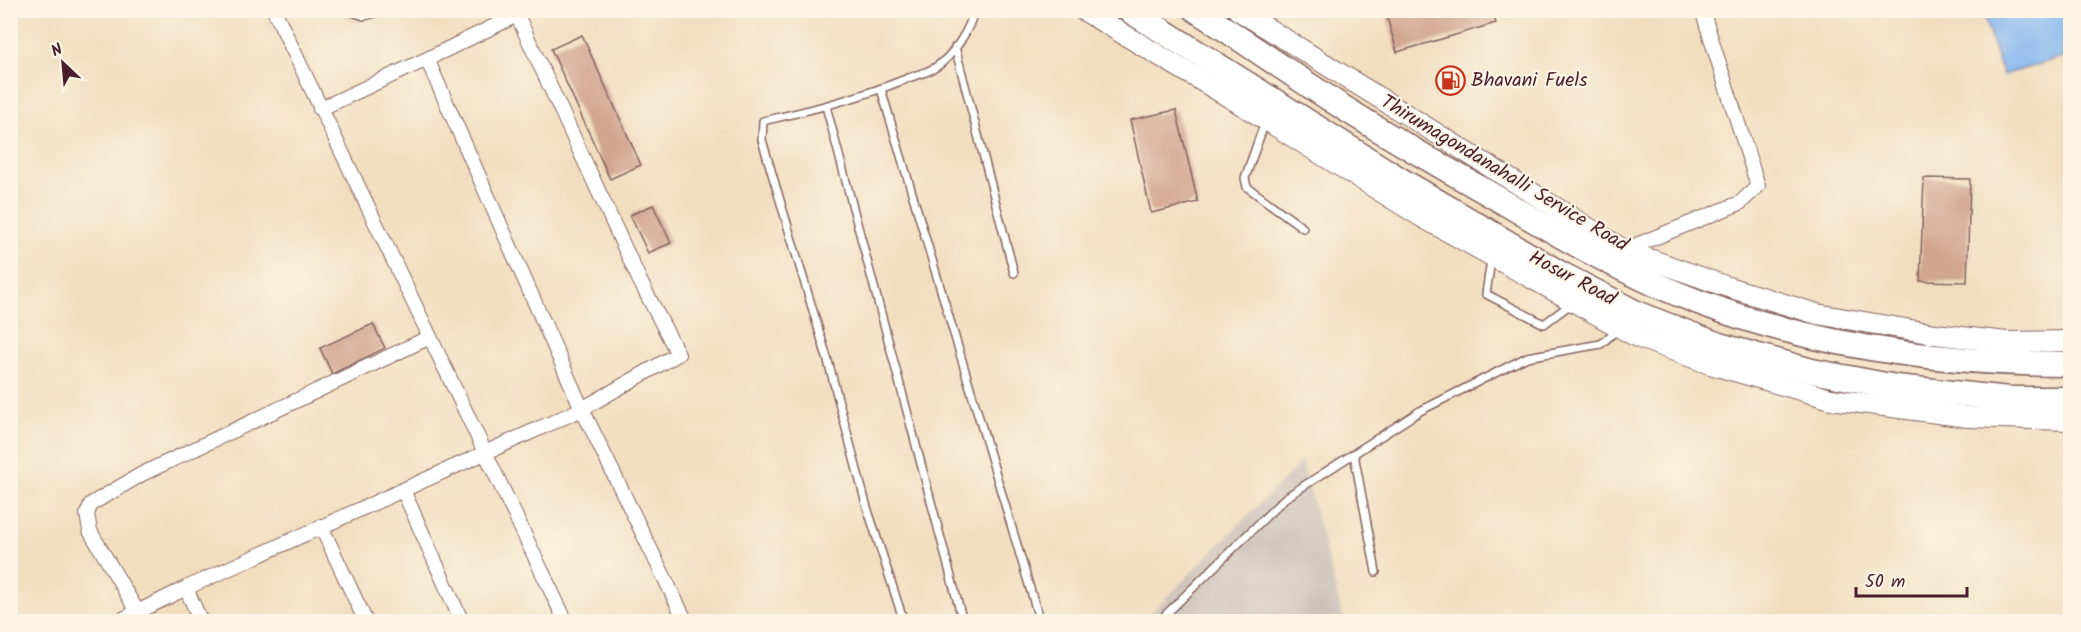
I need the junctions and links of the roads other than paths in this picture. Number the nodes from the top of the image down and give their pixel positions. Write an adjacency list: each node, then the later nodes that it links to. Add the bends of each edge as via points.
1 (274, 10): 14 (street)
2 (348, 10): 3 (lane, via 364,16)
3 (387, 10)
4 (974, 10): 10 (lane, via 971,24)
5 (1083, 10): 15 (street)
6 (1129, 10): 25 (highway, Hosur Road, via 1399,179 1561,274 1638,314 1719,345 1812,371 1896,387 2009,399)
7 (1196, 10): 24 (highway, Hosur Road, via 1334,102 1553,231 1615,266 1702,303 1830,340 1900,352 1962,361)
8 (1238, 10): 17 (street, Thirumagondanahalli Service Road)
9 (1702, 10): 17 (street, via 1758,186 1740,203)
10 (956, 47): 12 (lane, via 936,67); 19 (lane)
11 (427, 59): 14 (street); 26 (street); 26 (street, via 516,15 678,354)
12 (881, 89): 13 (lane); 43 (lane)
13 (826, 106): 41 (lane, via 763,121 762,140 866,504); 42 (lane)
14 (320, 109): 22 (street)
15 (1265, 120): 16 (lane, via 1245,178 1247,188); 18 (street)
16 (1303, 228)
17 (1624, 250): 23 (street, Thirumagondanahalli Service Road, via 1817,314 2007,342)
18 (1491, 257): 20 (street); 20 (lane, via 1486,294 1544,324)
19 (1014, 273)
20 (1573, 303): 21 (street)
21 (1619, 329): 27 (street, via 1710,364 1831,399 1968,417); 29 (lane, via 1601,344 1527,357 1420,411)
22 (430, 337): 28 (street); 34 (street, via 142,474 91,504 87,514 90,531)
23 (2070, 341)
24 (2070, 364)
25 (2070, 399)
26 (582, 409): 28 (street); 40 (street)
27 (2070, 420)
28 (486, 453): 30 (street); 39 (street)
29 (1354, 454): 32 (lane); 44 (lane, via 1285,498)
30 (403, 490): 31 (street); 38 (street)
31 (321, 526): 33 (street); 37 (street)
32 (1376, 572)
33 (186, 588): 34 (street); 36 (street)
34 (137, 611): 35 (street)
35 (117, 621)
36 (201, 621)
37 (366, 621)
38 (462, 621)
39 (566, 621)
40 (686, 621)
41 (904, 621)
42 (963, 621)
43 (1040, 621)
44 (1158, 621)

